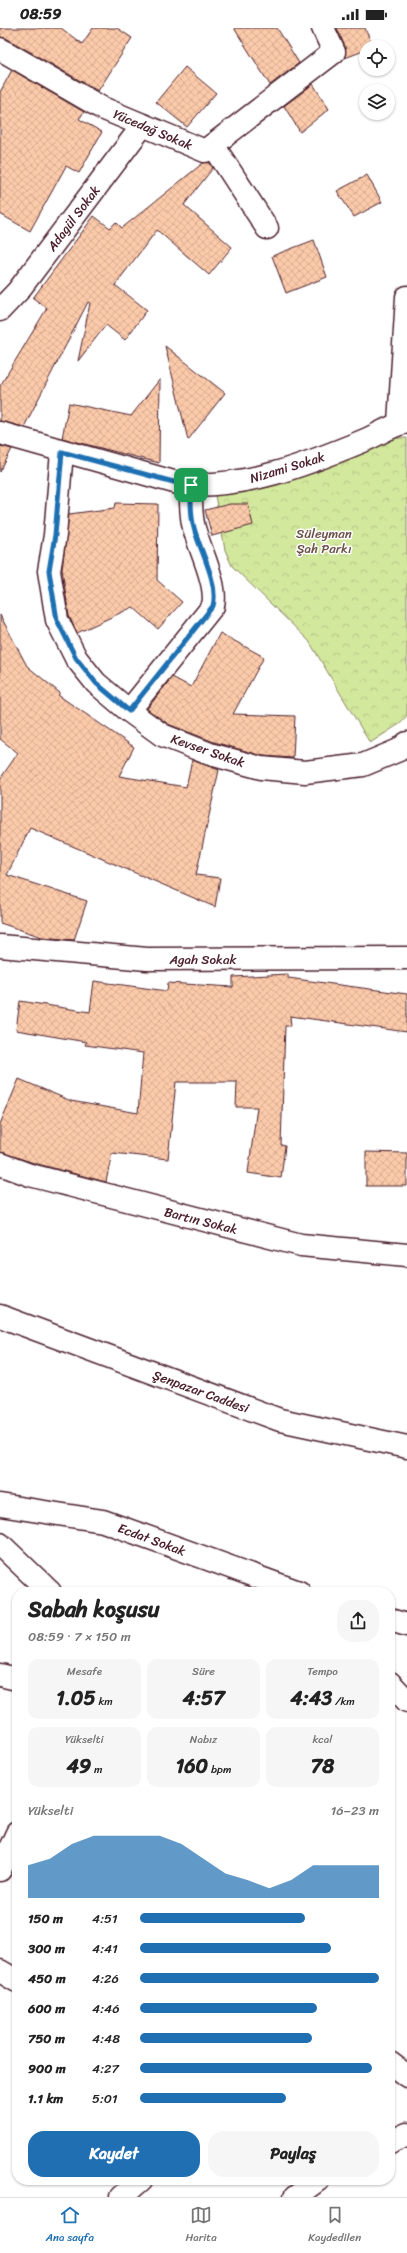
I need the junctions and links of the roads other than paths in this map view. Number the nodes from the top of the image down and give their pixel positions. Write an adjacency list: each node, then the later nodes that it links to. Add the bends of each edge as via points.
1 (323, 28): 4 (street, Yücedağ Sokak, via 334,52)
2 (0, 49): 3 (street, Yücedağ Sokak, via 102,108)
3 (143, 125): 4 (street, Yücedağ Sokak, via 204,151); 7 (street, Adagül Sokak, via 18,291)
4 (213, 145): 5 (street)
5 (267, 228)
6 (407, 297): 8 (street)
7 (0, 310)
8 (403, 422): 11 (street, Nizami Sokak, via 300,466 254,479)
9 (0, 433): 10 (street, Nizami Sokak)
10 (62, 452): 11 (street, Nizami Sokak); 12 (street, Kevser Sokak, via 55,535 49,571 57,620 76,658 92,678)
11 (191, 485): 12 (street, via 190,511 216,595 213,606)
12 (129, 711): 13 (street, Kevser Sokak, via 162,735 210,754 261,768 305,772 362,765 399,750)
13 (407, 743)
14 (0, 946): 15 (street, Agah Sokak, via 147,958)
15 (407, 958)
16 (0, 1164): 17 (street, Bartın Sokak, via 30,1175 301,1246)
17 (407, 1255)
18 (0, 1316): 19 (street, Şenpazar Caddesi, via 280,1420)
19 (407, 1447)
20 (0, 1505): 23 (street, Ecdat Sokak, via 103,1521)
21 (0, 1544): 22 (street)
22 (45, 1587)
23 (285, 1587)
24 (395, 1621): 25 (street)
25 (407, 1625)
26 (0, 1675): 27 (street)
27 (12, 1678)
28 (395, 1688): 29 (street)
29 (407, 1701)
30 (12, 1846): 31 (street)
31 (5, 1864)
32 (0, 1971): 33 (street)
33 (12, 1978)
34 (395, 2067): 35 (street)
35 (407, 2076)
36 (407, 2134): 37 (street)
37 (395, 2140)
38 (135, 2185): 40 (street)
39 (311, 2185): 41 (street)
40 (121, 2197)
41 (295, 2197)

